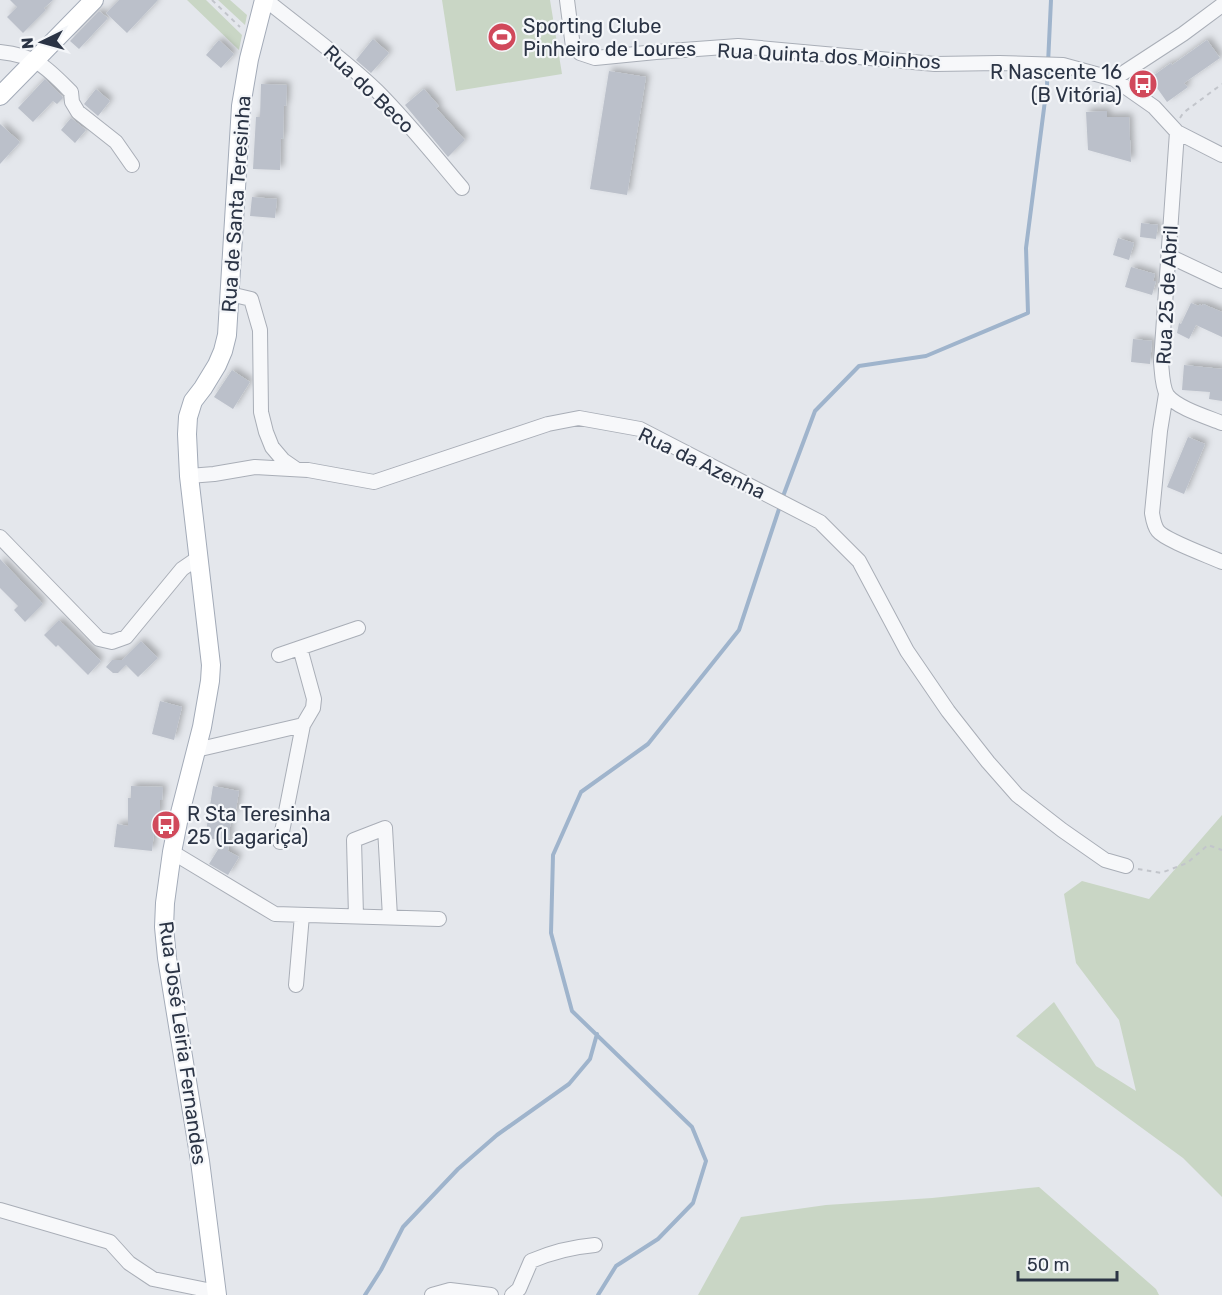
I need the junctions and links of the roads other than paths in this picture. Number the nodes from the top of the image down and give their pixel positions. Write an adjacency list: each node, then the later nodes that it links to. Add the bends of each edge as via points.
1 (94, 0): 6 (main road)
2 (265, 0): 12 (street, Rua do Beco, via 376,91); 15 (main road, Rua de Santa Teresinha, via 241,106)
3 (567, 0): 7 (street, Rua Quinta dos Moinhos, via 573,47 595,58 738,46 935,64 1063,65)
4 (1222, 5): 7 (street)
5 (0, 52): 6 (street)
6 (35, 60): 8 (main road); 11 (street, via 71,92 78,112 116,142)
7 (1114, 79): 9 (street, Rua Quinta dos Moinhos, via 1154,107)
8 (0, 96)
9 (1176, 132): 10 (street); 13 (street, Rua 25 de Abril)
10 (1222, 155)
11 (132, 165)
12 (462, 188)
13 (1169, 256): 14 (street); 16 (street, Rua 25 de Abril, via 1161,362)
14 (1222, 281)
15 (230, 294): 17 (main road, Rua de Santa Teresinha, via 223,351); 19 (street, via 251,299 260,330 261,412 266,432 272,447)
16 (1166, 394): 18 (street, Rua 25 de Abril, via 1177,404); 23 (street, via 1154,523 1168,538)
17 (193, 401): 20 (main road, Rua José Leiria Fernandes, via 188,417)
18 (1222, 423)
19 (296, 469): 20 (street, Rua da Azenha, via 255,467); 31 (street, Rua da Azenha, via 374,482 548,424 579,418 640,429 820,522 859,561 907,651 987,762 1017,795 1062,830 1105,860)
20 (189, 476): 22 (main road, Rua José Leiria Fernandes)
21 (0, 537): 22 (street, via 99,639 112,642 126,637 182,569)
22 (198, 558): 28 (main road, Rua José Leiria Fernandes, via 211,665)
23 (1222, 562)
24 (358, 628): 25 (street)
25 (300, 648): 26 (street); 27 (street, via 314,699)
26 (279, 655)
27 (303, 725): 28 (street); 29 (street)
28 (196, 750): 30 (main road, Rua José Leiria Fernandes)
29 (280, 842)
30 (172, 852): 32 (street, via 275,914); 39 (main road, Rua José Leiria Fernandes, via 165,903 167,958)
31 (1126, 866)
32 (302, 915): 33 (street); 36 (street)
33 (356, 916): 34 (street); 34 (street, via 354,840 385,828)
34 (390, 917): 35 (street)
35 (439, 919)
36 (296, 985)
37 (0, 1210): 39 (street, via 110,1242 129,1263 153,1279)
38 (595, 1245): 42 (street, via 550,1253 531,1261 519,1289)
39 (217, 1294)
40 (432, 1295): 41 (street, via 450,1290)
41 (491, 1295)
42 (512, 1295)

